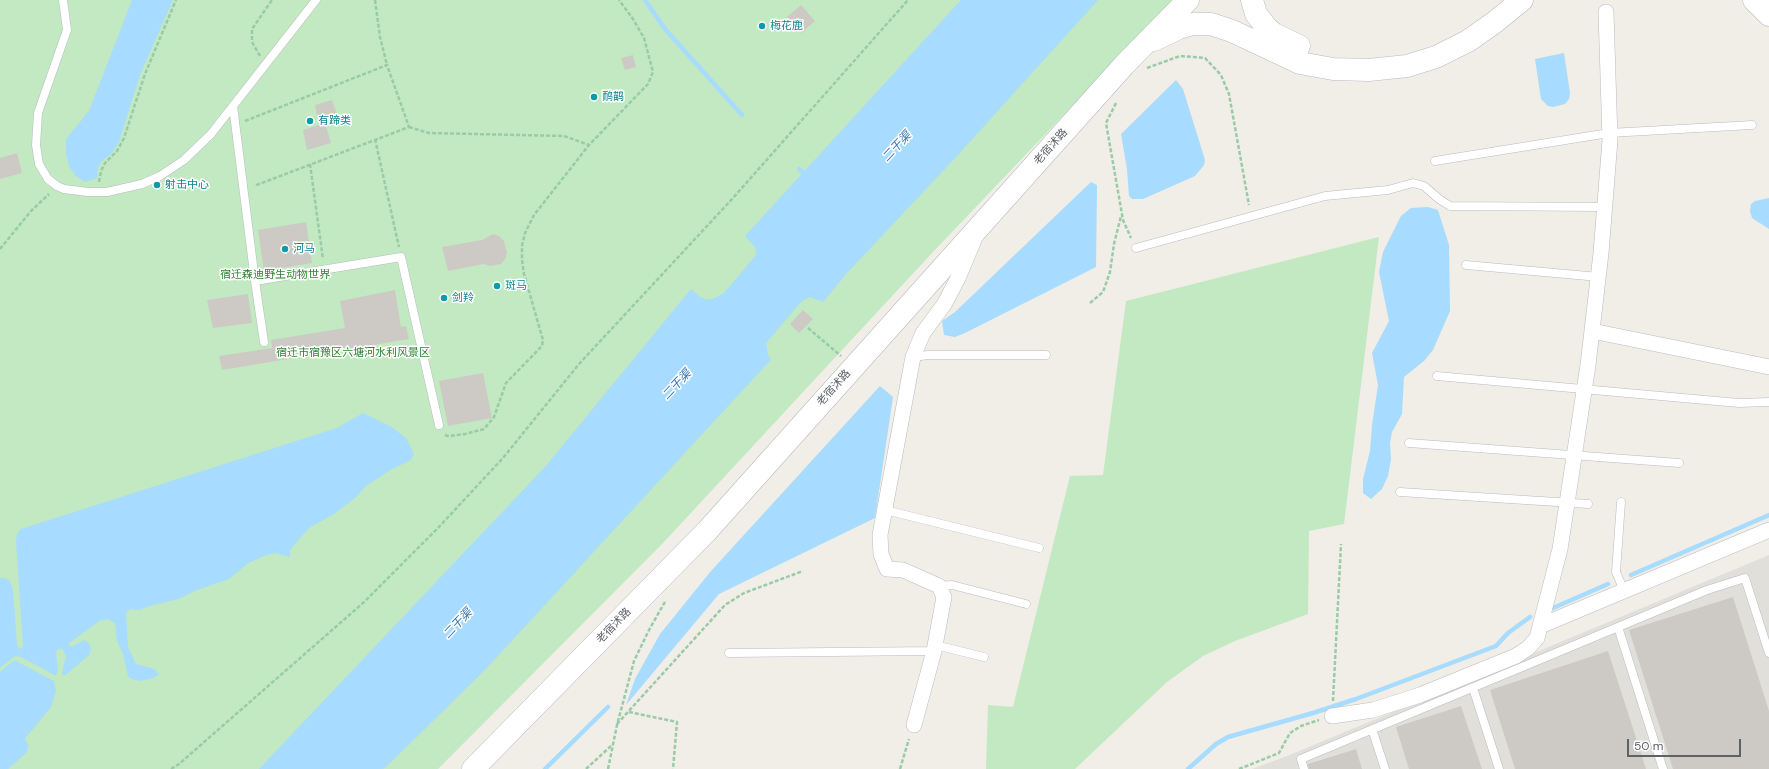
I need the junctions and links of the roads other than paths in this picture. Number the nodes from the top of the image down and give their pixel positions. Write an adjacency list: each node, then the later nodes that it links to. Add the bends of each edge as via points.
1 (63, 0): 11 (lane, via 67,30 38,112 36,145 39,164 48,179 57,186 64,189 107,192 142,184 160,176 184,160 211,134)
2 (316, 0): 11 (lane)
3 (1188, 0): 10 (main road, 老宿沭路)
4 (1252, 0): 5 (main road, via 1256,14 1262,22 1281,38 1319,52 1368,56 1403,52 1432,44 1460,29)
5 (1500, 0)
6 (1522, 0): 10 (main road, via 1468,40 1436,57 1407,66 1369,70 1317,67 1300,62 1232,31 1203,24 1179,28)
7 (1754, 0): 9 (main road)
8 (1606, 12): 13 (street)
9 (1769, 15)
10 (1141, 47): 16 (main road, 老宿沭路)
11 (233, 106): 20 (lane)
12 (1752, 125): 13 (lane)
13 (1609, 133): 14 (lane); 15 (street)
14 (1435, 161)
15 (1605, 207): 17 (lane, via 1450,206 1424,186 1413,183 1388,190 1325,196); 19 (street)
16 (978, 228): 24 (street, via 958,278 945,303 923,333); 53 (main road, 老宿沭路, via 707,531)
17 (1136, 248)
18 (1466, 265): 19 (lane)
19 (1599, 277): 21 (street)
20 (256, 281): 22 (lane); 29 (lane, via 401,257)
21 (1592, 331): 25 (street); 27 (street)
22 (264, 342)
23 (1046, 355): 24 (lane)
24 (912, 357): 37 (street)
25 (1769, 367)
26 (1437, 376): 27 (lane)
27 (1584, 389): 28 (lane, via 1739,403); 31 (street)
28 (1769, 402)
29 (439, 425)
30 (1409, 443): 31 (lane)
31 (1574, 455): 32 (lane); 35 (street)
32 (1680, 463)
33 (1400, 492): 35 (lane)
34 (1621, 502): 41 (lane, via 1616,572)
35 (1567, 503): 36 (lane); 43 (street, via 1560,549)
36 (1588, 504)
37 (885, 510): 39 (lane); 40 (street, via 880,535 881,554 887,568 903,570)
38 (1769, 530): 41 (street)
39 (1039, 548)
40 (939, 586): 42 (lane, via 952,585); 45 (street, via 944,597)
41 (1624, 591): 43 (street)
42 (1026, 604)
43 (1540, 626): 50 (street, via 1537,638 1516,656 1420,695 1373,710)
44 (1618, 627): 47 (lane, via 1707,590 1746,578); 49 (lane); 57 (lane)
45 (934, 648): 46 (lane); 48 (lane); 51 (street)
46 (729, 653)
47 (1769, 653)
48 (984, 657)
49 (1473, 688): 52 (lane); 56 (lane)
50 (1332, 716)
51 (914, 726)
52 (1372, 729): 54 (lane, via 1301,760); 55 (lane)
53 (473, 769)
54 (1304, 769)
55 (1385, 769)
56 (1499, 769)
57 (1663, 769)

